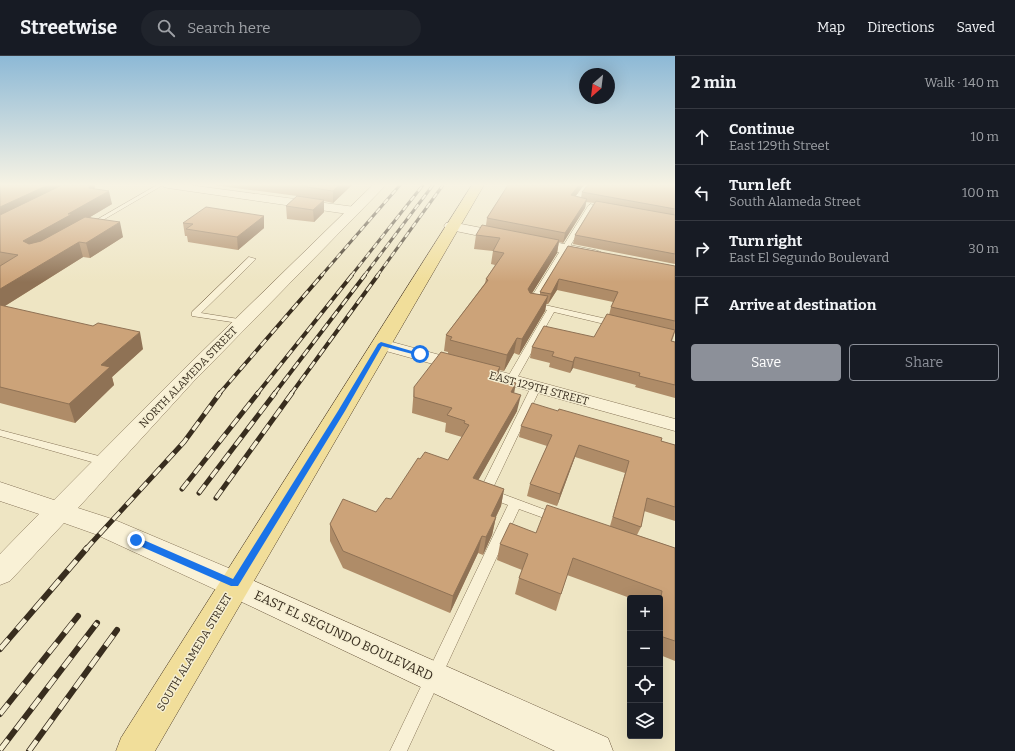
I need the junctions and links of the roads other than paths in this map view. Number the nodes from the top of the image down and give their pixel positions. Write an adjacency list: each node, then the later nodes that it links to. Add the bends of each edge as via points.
1 (103, 217): 6 (lane)
2 (348, 217): 11 (street, NORTH ALAMEDA STREET)
3 (457, 217): 5 (main road, SOUTH ALAMEDA STREET)
4 (587, 217): 7 (lane)
5 (451, 226): 7 (street); 13 (main road, SOUTH ALAMEDA STREET)
6 (79, 231)
7 (564, 249): 8 (street); 10 (lane, via 531,304)
8 (608, 257)
9 (252, 259): 11 (lane, via 195,314)
10 (552, 309): 12 (lane); 14 (lane)
11 (242, 322): 18 (street, NORTH ALAMEDA STREET)
12 (629, 326)
13 (381, 344): 14 (street, EAST 129TH STREET); 24 (main road, SOUTH ALAMEDA STREET)
14 (511, 380): 15 (street, EAST 129TH STREET)
15 (536, 387): 16 (street, EAST 129TH STREET); 20 (lane, via 485,492)
16 (675, 425)
17 (0, 433): 18 (lane)
18 (106, 462): 21 (street, NORTH ALAMEDA STREET)
19 (0, 491): 21 (street, EAST EL SEGUNDO BOULEVARD)
20 (515, 504): 22 (lane); 25 (lane)
21 (61, 511): 23 (street, NORTH ALAMEDA STREET); 24 (street, EAST EL SEGUNDO BOULEVARD, via 105,527)
22 (566, 522)
23 (0, 573)
24 (234, 584): 25 (street, EAST EL SEGUNDO BOULEVARD); 26 (main road, SOUTH ALAMEDA STREET)
25 (433, 676): 27 (lane); 28 (street, EAST EL SEGUNDO BOULEVARD)
26 (134, 751)
27 (398, 751)
28 (595, 751)

